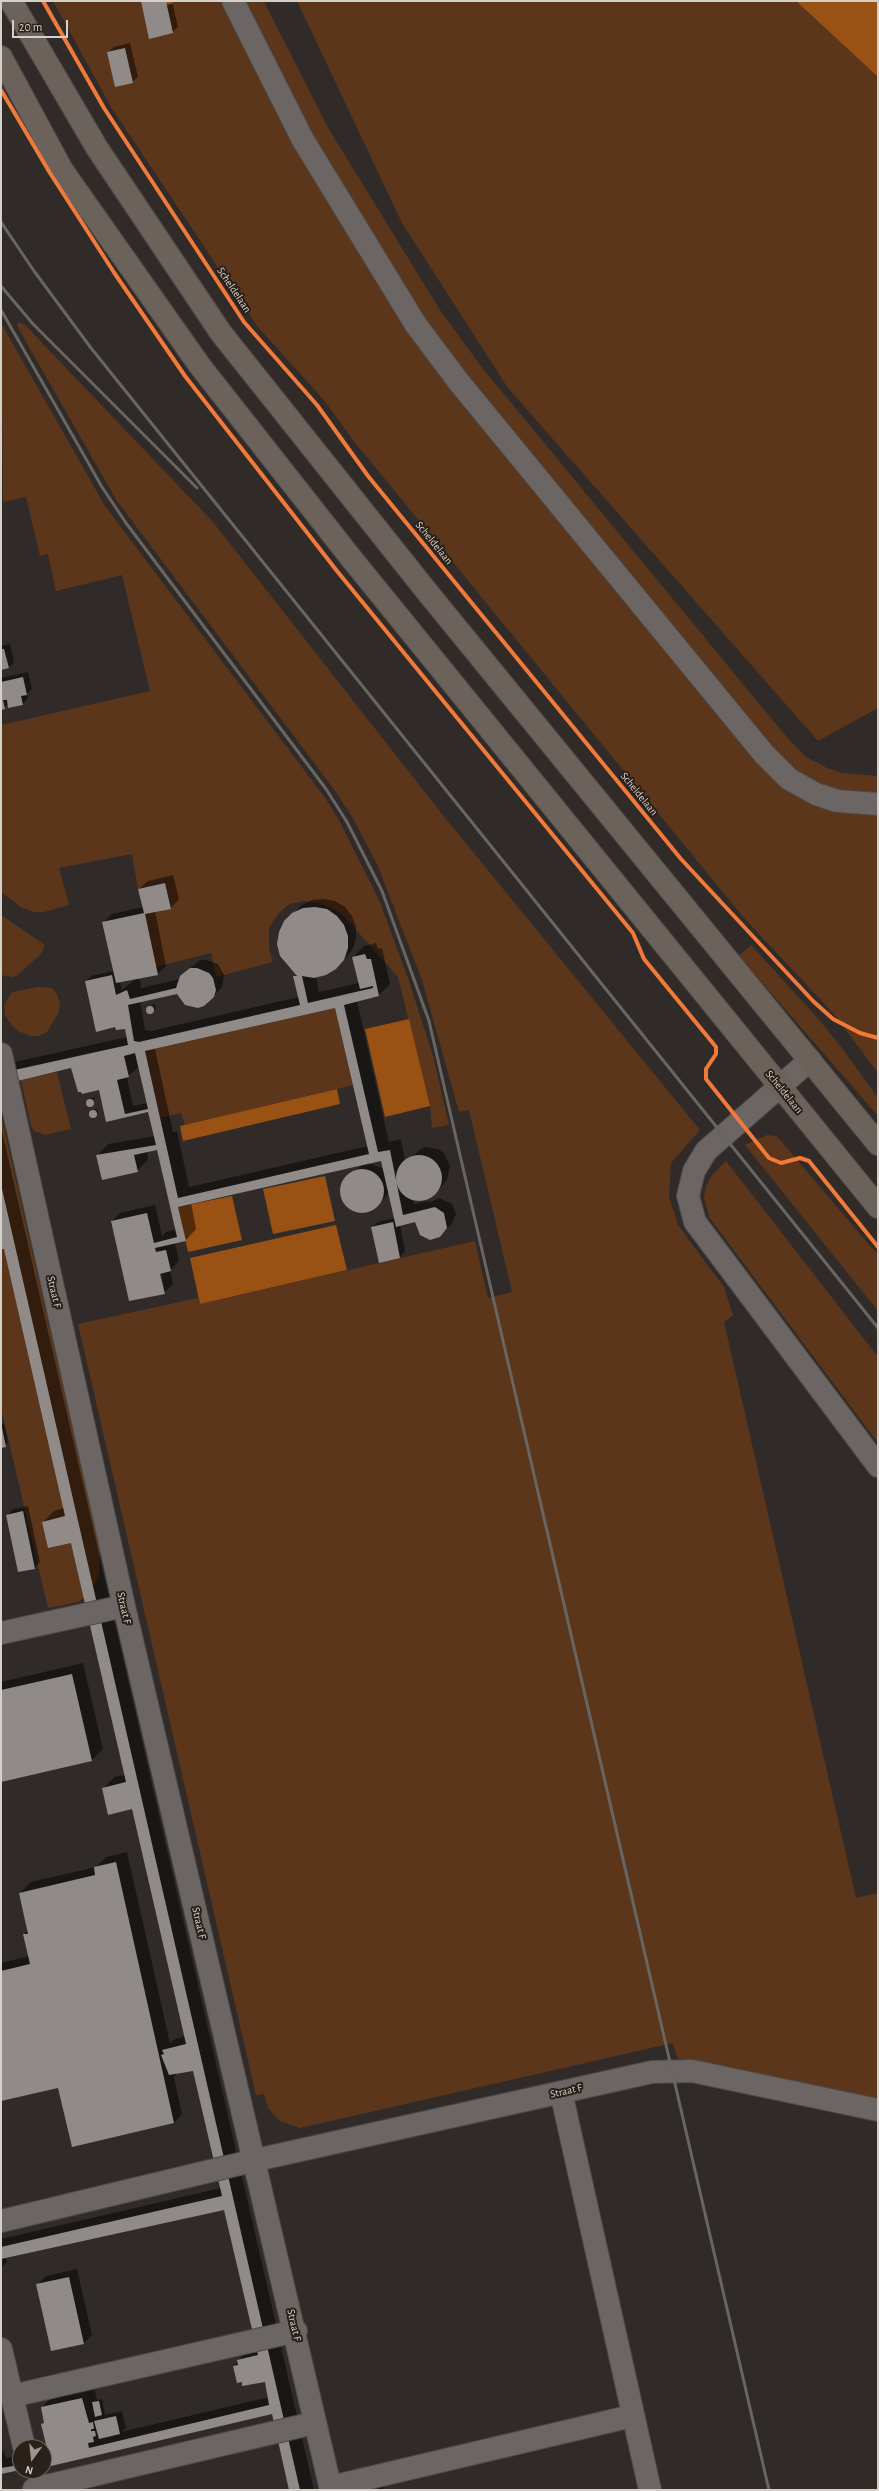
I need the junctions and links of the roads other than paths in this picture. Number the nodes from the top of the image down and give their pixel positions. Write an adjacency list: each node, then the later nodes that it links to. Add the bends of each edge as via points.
1 (11, 1): 6 (main road, via 97,148 221,333 433,599)
2 (233, 1): 4 (street, via 303,140 416,325 458,382 764,754 789,779 816,794 837,800)
3 (1, 57): 7 (main road, Scheldelaan, via 62,170 200,366 351,558)
4 (878, 804)
5 (1, 1054): 11 (street, Straat F)
6 (810, 1060): 7 (street); 8 (main road)
7 (779, 1086): 9 (main road, Scheldelaan); 10 (street, via 706,1151 694,1171 688,1196 695,1222)
8 (878, 1144)
9 (878, 1207)
10 (878, 1466)
11 (124, 1606): 12 (street); 15 (street, Straat F)
12 (1, 1633)
13 (561, 2092): 14 (street, Straat F, via 652,2072 679,2070); 15 (street, Straat F); 20 (street)
14 (878, 2110)
15 (256, 2160): 16 (street); 17 (street, Straat F)
16 (1, 2221)
17 (296, 2331): 19 (street); 21 (street, Straat F)
18 (1, 2349): 19 (street)
19 (12, 2396): 22 (street)
20 (632, 2416): 24 (street); 25 (street)
21 (314, 2423): 23 (street); 24 (street, Straat F)
22 (22, 2439)
23 (33, 2483)
24 (331, 2488)
25 (650, 2490)

